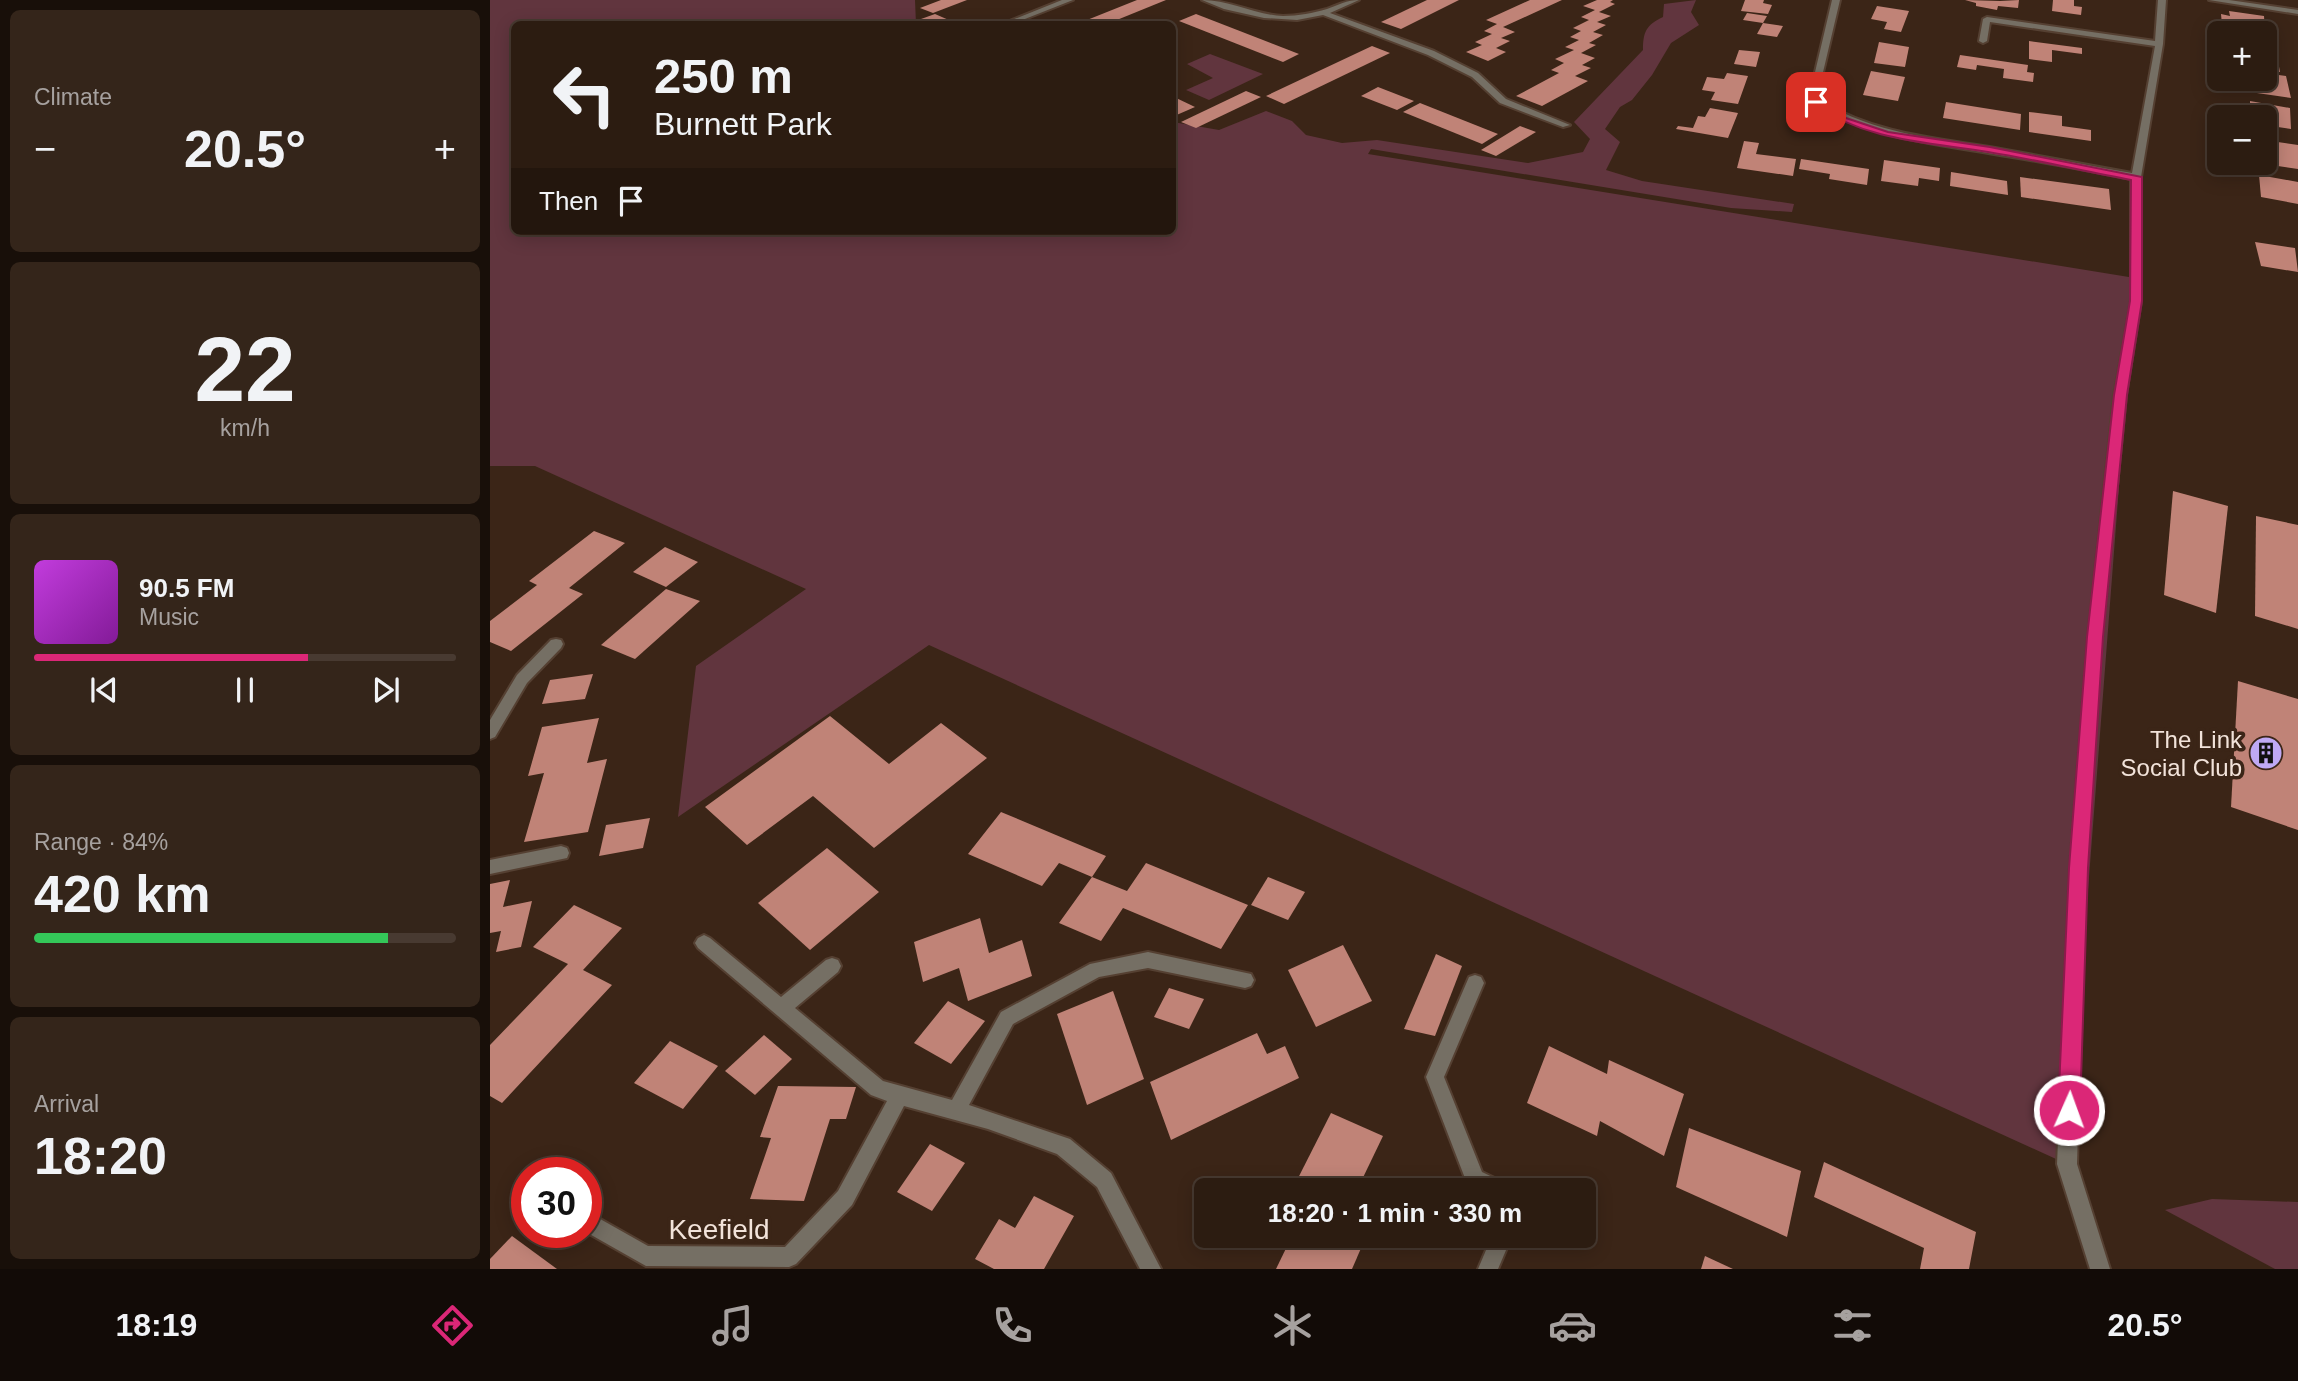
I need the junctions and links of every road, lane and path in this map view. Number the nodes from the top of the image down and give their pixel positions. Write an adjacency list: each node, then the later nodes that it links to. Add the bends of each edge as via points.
1 (1069, 0): 9 (street)
2 (1206, 0): 8 (street, via 1251,16 1285,19)
3 (1355, 0): 8 (street)
4 (1836, 0): 13 (street, via 1816,102 1843,120 1886,134)
5 (2162, 0): 11 (street)
6 (2213, 0): 7 (street)
7 (2298, 12)
8 (1326, 13): 12 (street, via 1432,53 1475,75 1503,101)
9 (1014, 21)
10 (1983, 41): 11 (street, via 1987,19)
11 (2159, 44): 13 (street)
12 (1566, 124)
13 (2136, 177): 30 (street, via 2136,301 2120,395 2081,827 2067,1164)
14 (556, 645): 15 (street, via 522,679)
15 (490, 733)
16 (561, 853): 17 (street)
17 (490, 867)
18 (704, 943): 22 (street)
19 (832, 967): 22 (street)
20 (1245, 980): 24 (street, via 1148,960 1096,970 1007,1018)
21 (1475, 983): 25 (street, via 1435,1077)
22 (781, 1008): 23 (street, via 878,1089)
23 (900, 1095): 24 (street); 26 (street, Keefield, via 845,1198 789,1257 646,1256)
24 (956, 1111): 28 (street, via 1063,1146 1104,1180)
25 (1475, 1178)
26 (602, 1230)
27 (1497, 1248): 29 (street)
28 (1151, 1269)
29 (1488, 1269)
30 (2100, 1269)

